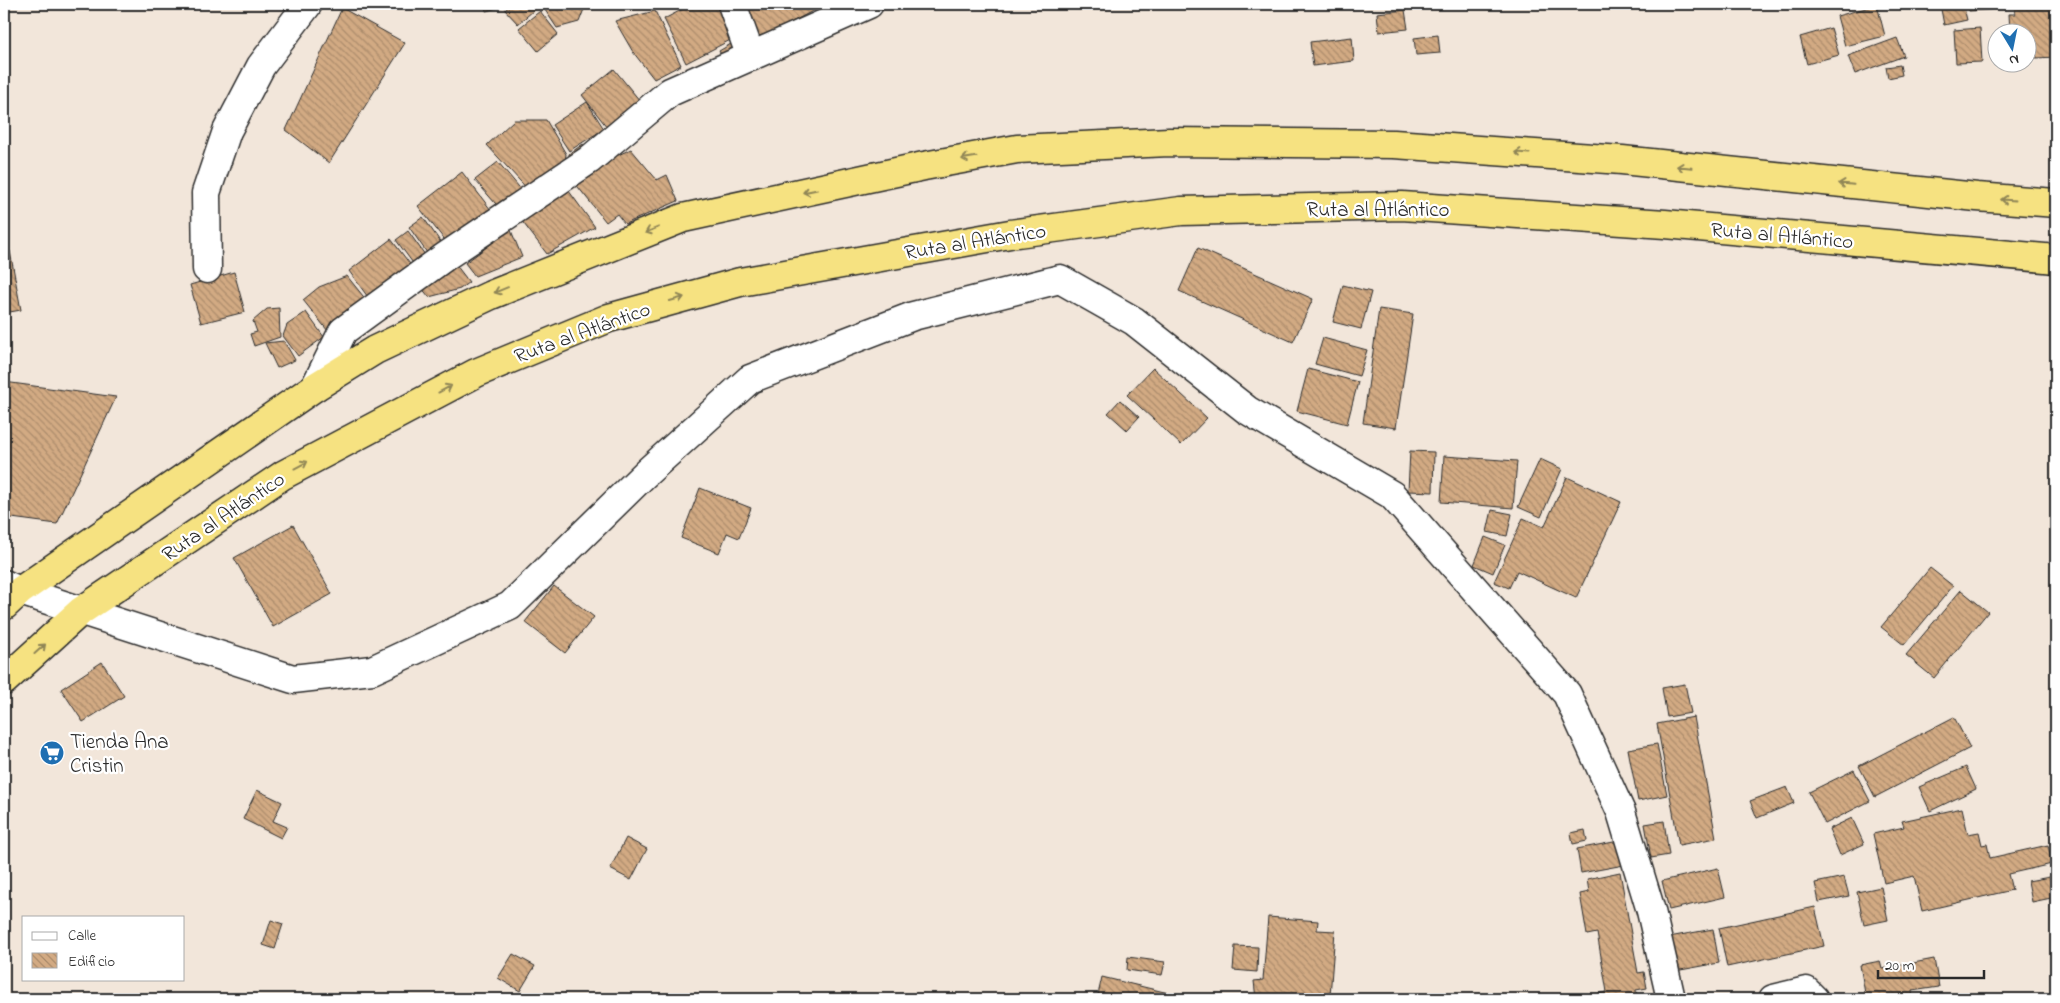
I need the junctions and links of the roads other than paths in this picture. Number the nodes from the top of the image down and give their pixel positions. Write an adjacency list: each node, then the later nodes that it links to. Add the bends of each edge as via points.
1 (308, 4): 7 (street, via 261,66 227,131 206,193)
2 (732, 4): 4 (street)
3 (869, 4): 4 (street)
4 (751, 57): 8 (street, via 670,92 590,160 446,256 344,331)
5 (2056, 203): 8 (highway, one-way to 8, via 1622,160 1394,144 1169,142 1017,149 683,218 491,295 375,350)
6 (2056, 259): 10 (highway, Ruta al Atlántico, one-way to 6, via 283,475 476,373 609,318 740,282 1010,234 1182,211 1402,206 1665,224)
7 (207, 269)
8 (315, 387): 9 (highway)
9 (9, 594): 10 (street)
10 (81, 611): 11 (highway, Ruta al Atlántico, one-way to 10); 12 (street, via 292,679 372,670 510,606 645,474 750,379 913,316 1060,279 1134,321 1247,410 1392,495 1567,694 1620,812 1652,911)
11 (4, 682)
12 (1671, 999)
13 (1773, 999): 14 (street, via 1806,991)
14 (1814, 999)

